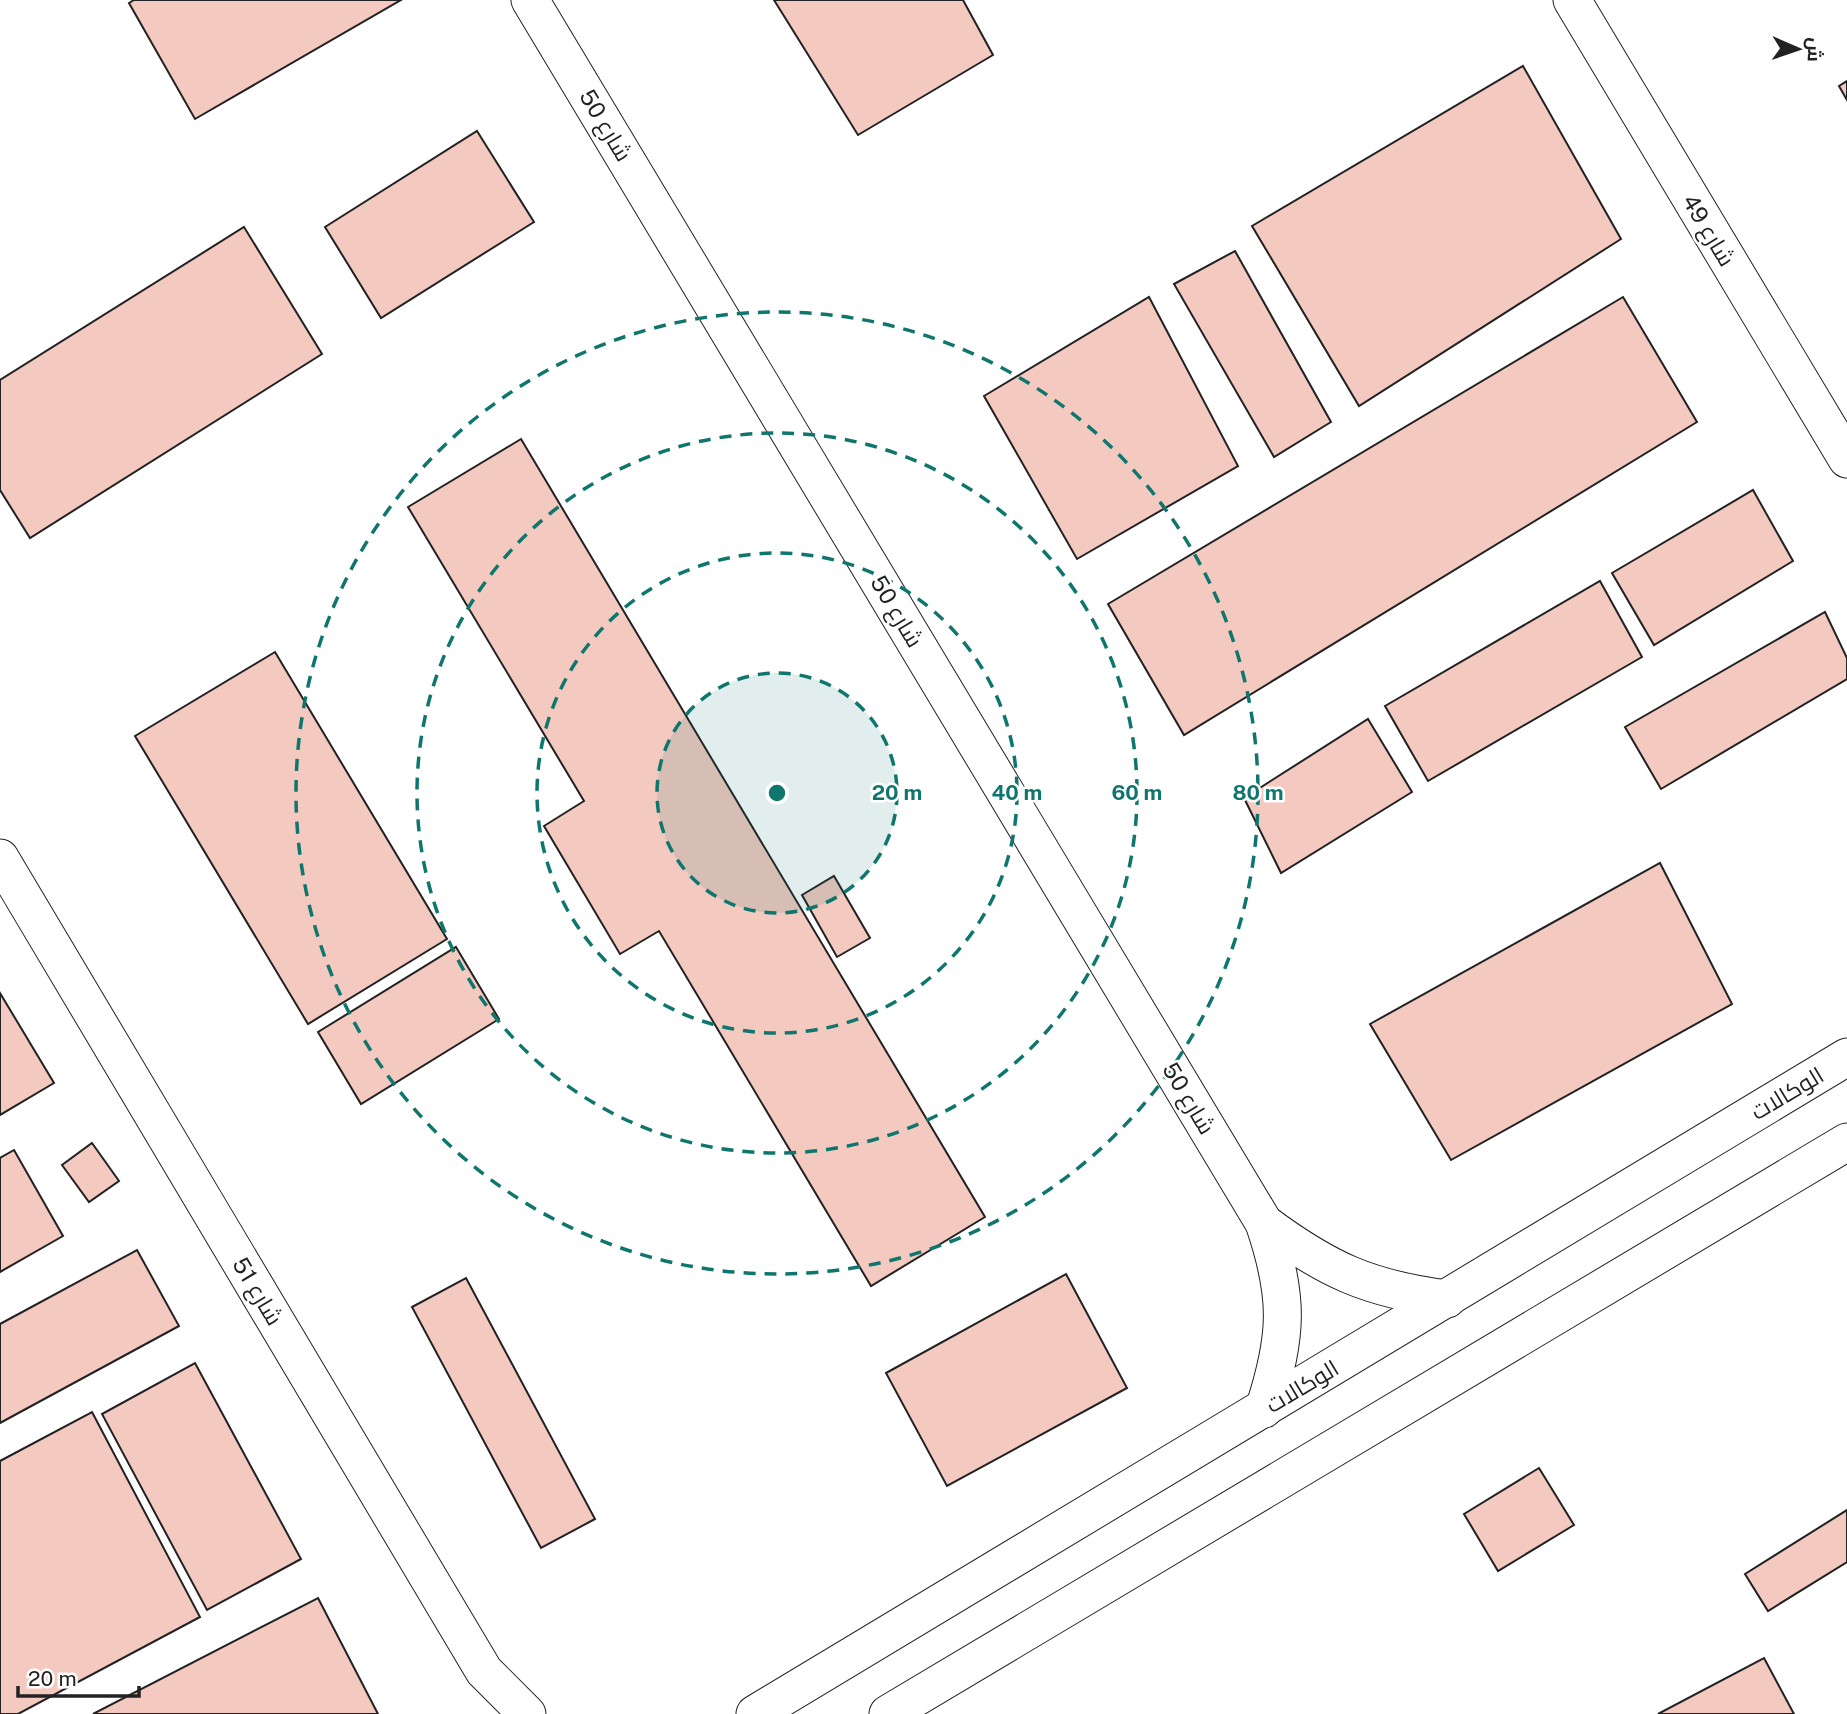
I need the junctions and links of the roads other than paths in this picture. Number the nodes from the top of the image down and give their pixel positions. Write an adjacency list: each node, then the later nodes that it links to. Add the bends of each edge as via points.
1 (530, 0): 7 (street, شارع 50)
2 (1572, 0): 3 (street, شارع 49)
3 (1847, 459)
4 (0, 858): 10 (street, شارع 51, via 484,1671)
5 (1847, 1057): 8 (street, الوكالات)
6 (1847, 1142): 12 (street)
7 (1264, 1223): 8 (street, شارع 50, via 1304,1253 1349,1277 1397,1292); 9 (street, شارع 50, via 1279,1268 1284,1316 1279,1363)
8 (1447, 1299): 9 (street, الوكالات)
9 (1264, 1409): 11 (street, الوكالات)
10 (527, 1714)
11 (755, 1714)
12 (888, 1714)

